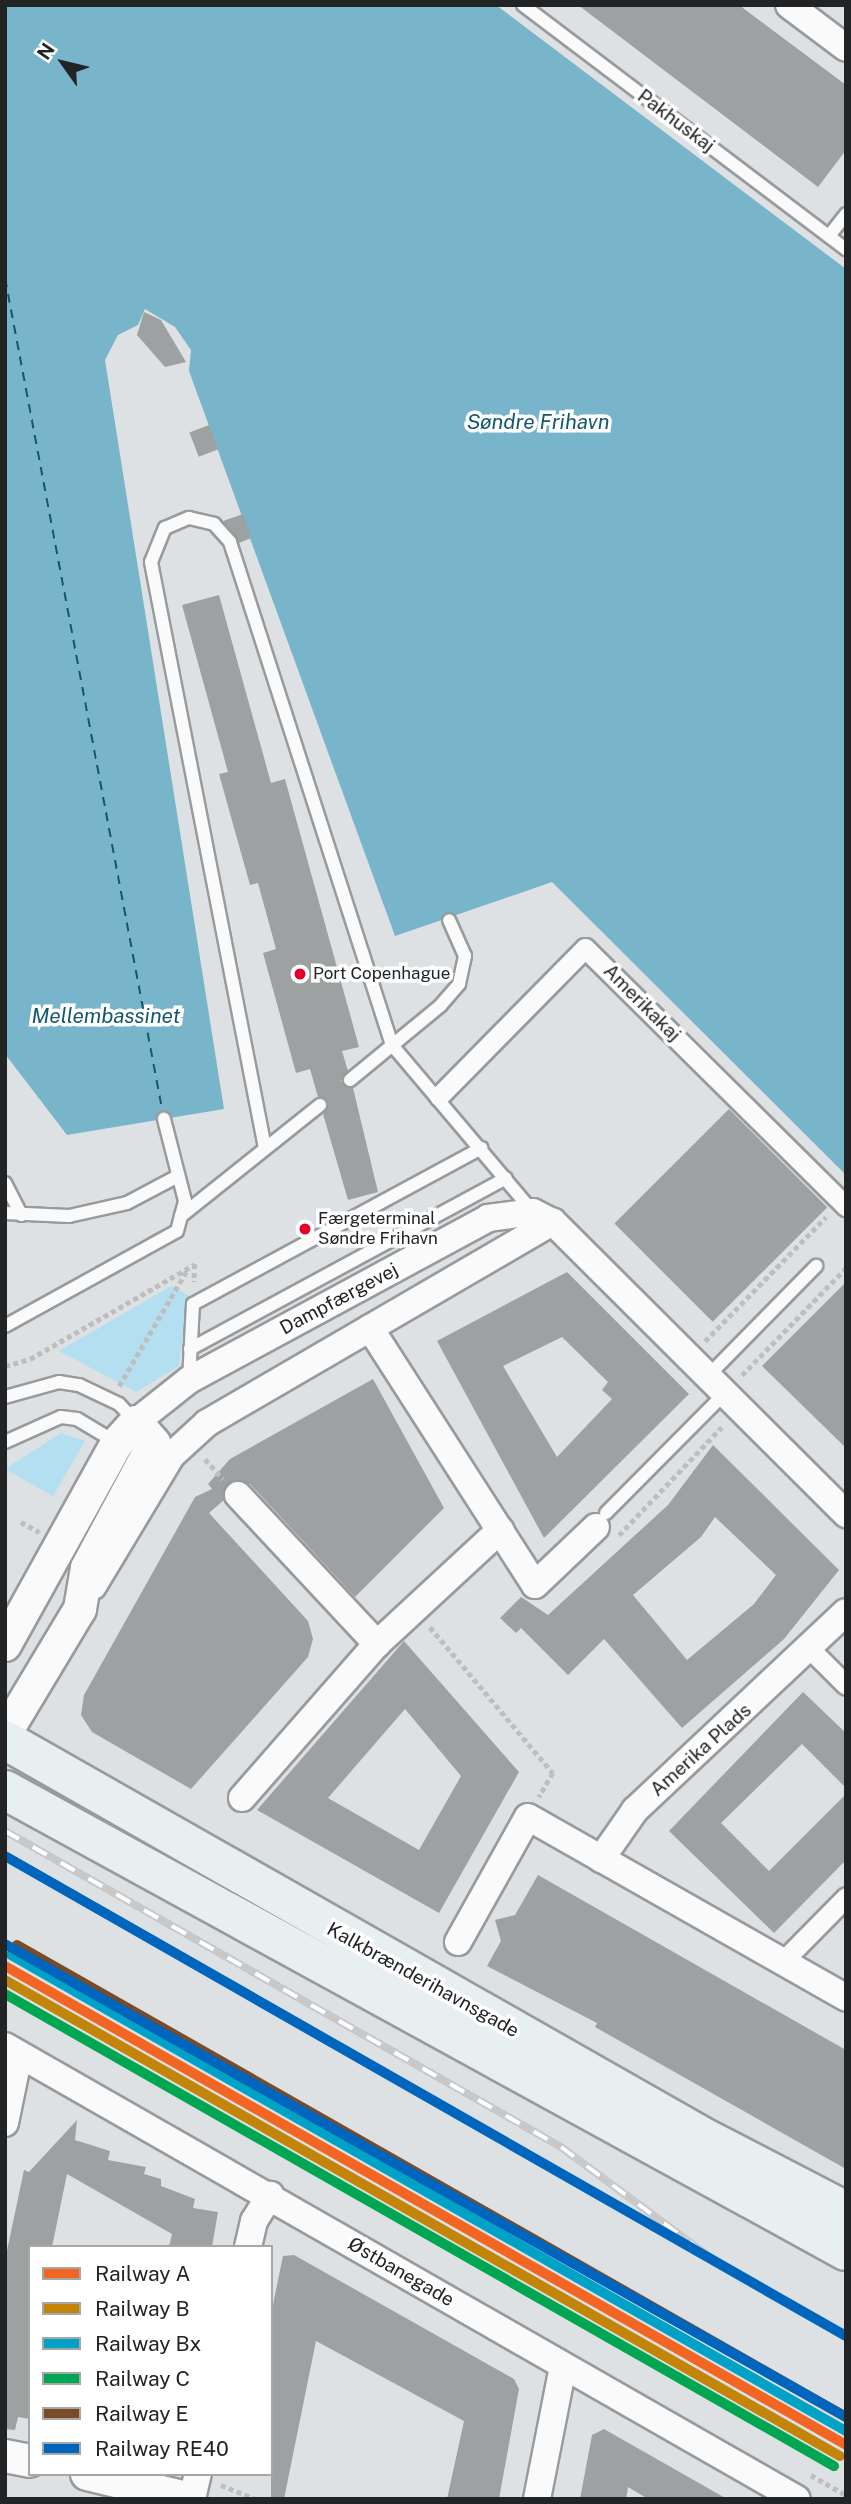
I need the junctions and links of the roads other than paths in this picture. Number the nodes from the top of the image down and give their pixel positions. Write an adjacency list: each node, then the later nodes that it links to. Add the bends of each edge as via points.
1 (523, 5): 5 (lane, Pakhuskaj)
2 (789, 5): 3 (street)
3 (846, 48)
4 (846, 214): 5 (lane)
5 (829, 236): 6 (lane, Pakhuskaj)
6 (846, 249)
7 (449, 920): 8 (lane, via 465,956 458,984)
8 (392, 1045): 9 (lane); 10 (lane); 13 (lane, via 229,542 201,519 176,521 157,538 151,562)
9 (350, 1080)
10 (439, 1096): 14 (lane); 18 (street, Amerikakaj, via 585,947)
11 (320, 1105): 13 (lane)
12 (164, 1119): 15 (lane)
13 (265, 1148): 21 (lane)
14 (481, 1148): 16 (lane); 26 (lane, via 193,1304)
15 (178, 1176): 20 (lane, via 127,1203 69,1216); 21 (lane, via 185,1200)
16 (506, 1178): 22 (lane); 26 (lane)
17 (5, 1183): 20 (lane)
18 (844, 1204)
19 (5, 1213): 20 (lane)
20 (21, 1215)
21 (181, 1216): 24 (lane, via 177,1231 158,1243)
22 (543, 1217): 25 (street, Dampfærgevej); 27 (street, Dampfærgevej, via 488,1218); 28 (street)
23 (816, 1266): 28 (lane)
24 (5, 1326)
25 (370, 1328): 32 (street, Dampfærgevej, via 207,1423 171,1456); 36 (street)
26 (190, 1349): 27 (lane)
27 (188, 1380): 30 (street, Dampfærgevej)
28 (716, 1385): 34 (street); 35 (lane)
29 (5, 1397): 30 (lane, via 59,1382 111,1399)
30 (127, 1433): 31 (lane, via 61,1417); 32 (street, Dampfærgevej, via 154,1443); 39 (street, Dampfærgevej)
31 (5, 1442)
32 (151, 1467): 42 (street, Dampfærgevej, via 87,1568 80,1609)
33 (238, 1495): 38 (street)
34 (846, 1514)
35 (601, 1520): 36 (street, via 535,1584)
36 (500, 1530): 38 (street)
37 (846, 1612): 40 (street, Amerika Plads)
38 (377, 1644): 45 (street)
39 (5, 1645)
40 (811, 1650): 41 (street); 46 (street, Amerika Plads, via 635,1810)
41 (846, 1685)
42 (5, 1734)
43 (5, 1740): 54 (main road, Kalkbrænderihavnsgade, via 668,2117)
44 (5, 1790): 56 (main road, Kalkbrænderihavnsgade)
45 (242, 1798)
46 (601, 1859): 48 (street, via 528,1817); 49 (street)
47 (846, 1897): 49 (street)
48 (458, 1942)
49 (782, 1962): 50 (street)
50 (846, 1998)
51 (12, 2050): 52 (street); 53 (street, Østbanegade)
52 (5, 2123)
53 (270, 2196): 55 (street, via 254,2221); 57 (street, Østbanegade)
54 (846, 2211)
55 (248, 2245)
56 (846, 2250)
57 (563, 2367): 63 (street); 64 (street, Østbanegade)
58 (5, 2456): 59 (street)
59 (28, 2461)
60 (95, 2476): 62 (street)
61 (197, 2476): 62 (street)
62 (191, 2499)
63 (537, 2499)
64 (797, 2499)

